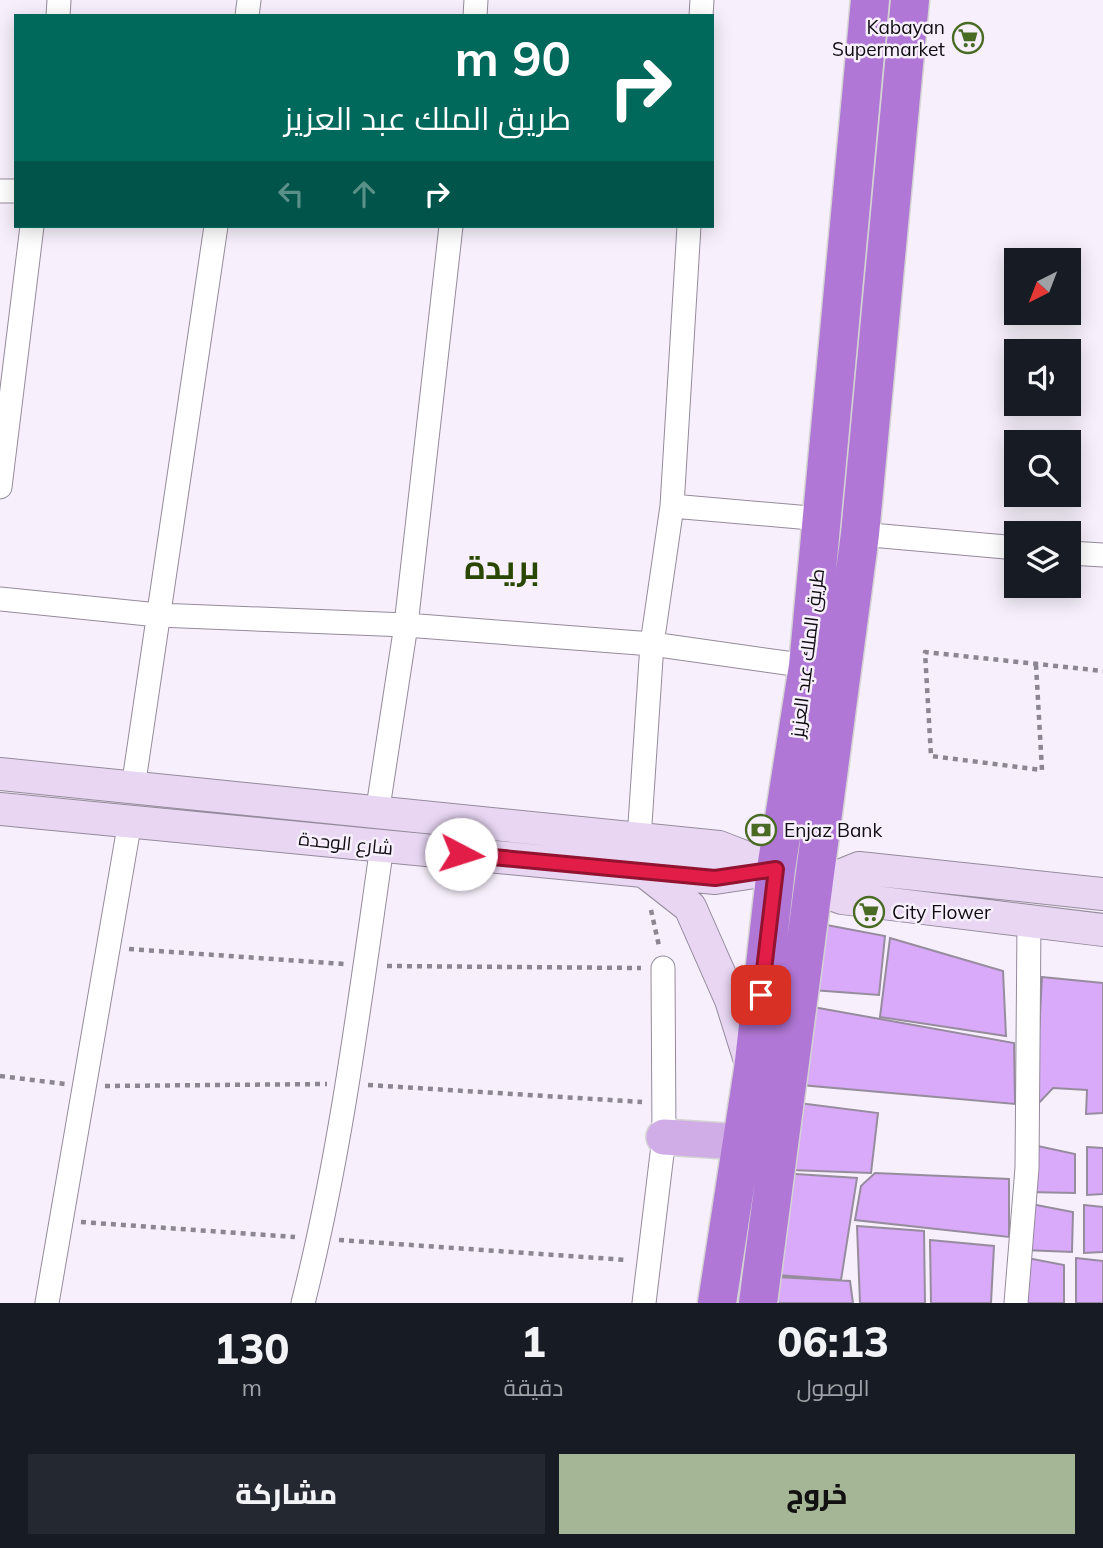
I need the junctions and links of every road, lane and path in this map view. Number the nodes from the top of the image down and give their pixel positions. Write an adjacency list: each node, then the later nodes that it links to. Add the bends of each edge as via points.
1 (870, 0): 10 (highway, طريق الملك عبد العزيز)
2 (910, 0): 11 (highway, طريق الملك عبد العزيز)
3 (32, 228): 7 (street)
4 (216, 228): 16 (street)
5 (451, 228): 17 (street)
6 (689, 228): 9 (street)
7 (2, 449): 8 (street)
8 (0, 486)
9 (672, 506): 10 (street); 18 (street)
10 (822, 519): 20 (highway, طريق الملك عبد العزيز)
11 (860, 534): 12 (street); 31 (highway, طريق الملك عبد العزيز)
12 (1004, 547)
13 (1081, 554): 14 (street)
14 (1103, 555)
15 (0, 598): 16 (street)
16 (158, 615): 17 (street); 23 (street)
17 (406, 625): 18 (street); 25 (street)
18 (652, 644): 20 (street); 27 (street)
19 (1036, 665): 19 (path, via 925,652 931,756 1042,769); 21 (path)
20 (808, 666): 29 (highway, طريق الملك عبد العزيز)
21 (1103, 671)
22 (0, 774): 23 (street)
23 (133, 788): 25 (street)
24 (0, 809): 26 (street, شارع الوحدة)
25 (377, 814): 27 (street)
26 (130, 821): 28 (street, شارع الوحدة); 35 (street)
27 (639, 839): 29 (street, via 719,847)
28 (382, 846): 30 (street, شارع الوحدة); 36 (street)
29 (776, 869): 30 (street, شارع الوحدة, via 715,878); 38 (highway, طريق الملك عبد العزيز)
30 (644, 872): 37 (path); 38 (street, via 690,907 731,1000)
31 (812, 887): 32 (street, via 859,868); 33 (street, via 842,898); 48 (highway, طريق الملك عبد العزيز)
32 (1103, 894)
33 (1029, 922): 34 (street); 49 (street, via 1027,1168)
34 (1103, 930)
35 (108, 947): 36 (path); 41 (street)
36 (365, 965): 37 (path); 42 (street)
37 (663, 968): 39 (street)
38 (753, 1070): 40 (highway, طريق الملك عبد العزيز)
39 (664, 1137): 40 (main road); 43 (street)
40 (740, 1142): 47 (highway, طريق الملك عبد العزيز)
41 (60, 1221): 42 (path); 44 (street)
42 (319, 1239): 43 (path); 45 (street)
43 (649, 1262): 46 (street)
44 (47, 1303)
45 (303, 1303)
46 (644, 1303)
47 (717, 1303)
48 (758, 1303)
49 (1016, 1303)

